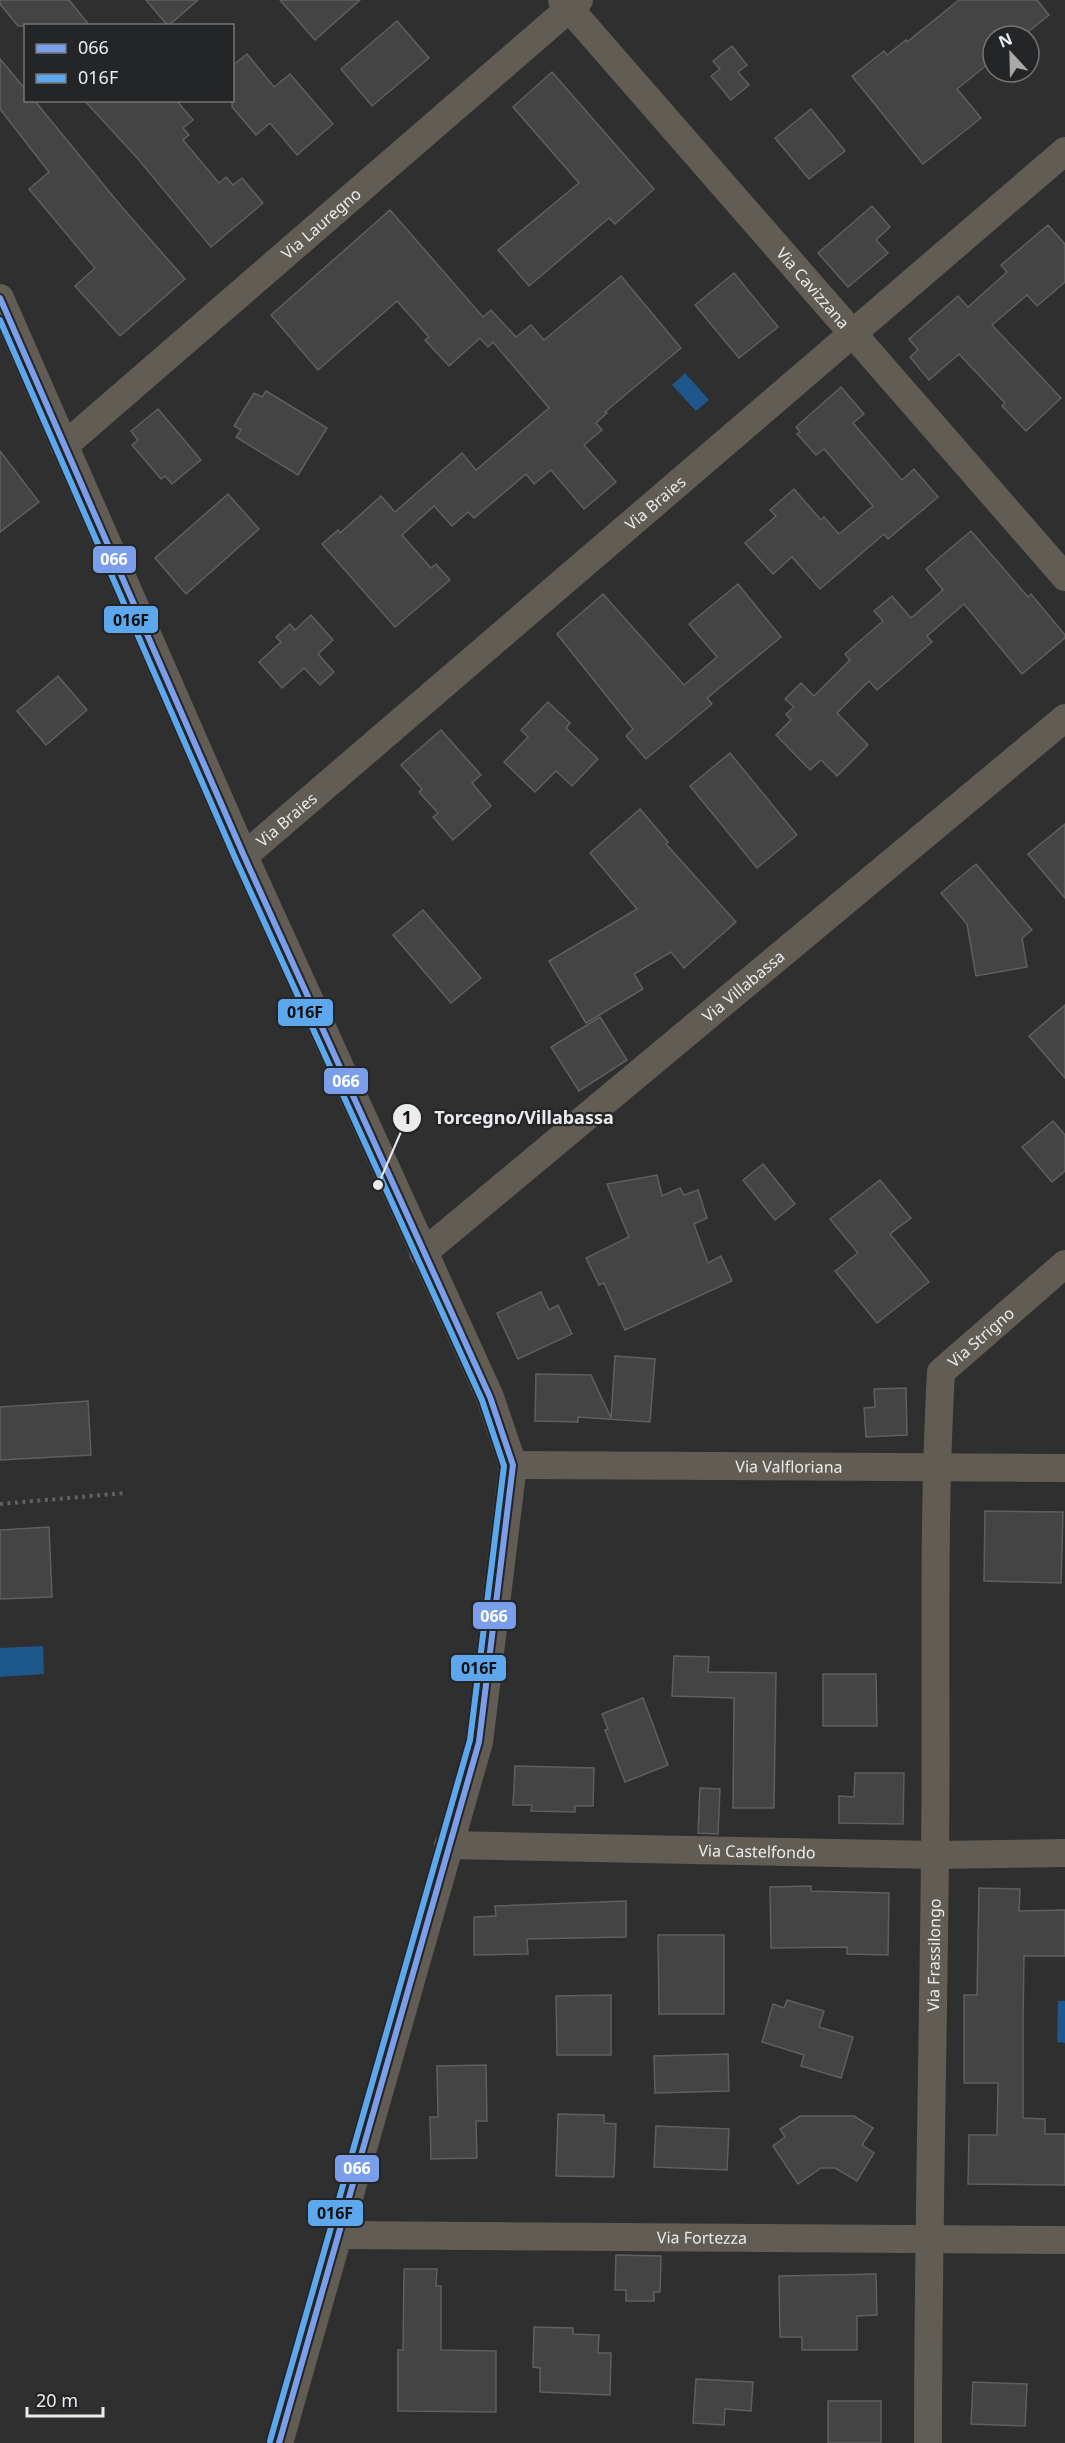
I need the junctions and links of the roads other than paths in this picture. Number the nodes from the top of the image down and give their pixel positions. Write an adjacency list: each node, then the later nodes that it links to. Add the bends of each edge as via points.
1 (570, 3): 4 (street, Via Cavizzana); 5 (street, Via Lauregno)
2 (1065, 151): 4 (street, Via Braies)
3 (1, 303): 5 (street)
4 (852, 333): 6 (street, Via Cavizzana); 8 (street, Via Braies)
5 (64, 446): 8 (street)
6 (1065, 577)
7 (1065, 718): 9 (street, Via Villabassa)
8 (244, 856): 9 (street)
9 (423, 1253): 11 (street, via 490,1397)
10 (1065, 1264): 12 (street, Via Strigno, via 941,1372)
11 (513, 1465): 12 (street, Via Valfloriana); 14 (street, via 479,1742)
12 (936, 1467): 13 (street, Via Valfloriana); 16 (street, Via Frassilongo)
13 (1065, 1468)
14 (448, 1845): 16 (street, Via Castelfondo); 17 (street)
15 (1065, 1853): 16 (street, Via Castelfondo)
16 (935, 1854): 19 (street, Via Frassilongo)
17 (339, 2235): 19 (street, Via Fortezza); 20 (street)
18 (1065, 2240): 19 (street, Via Fortezza)
19 (928, 2241): 21 (street, Via Frassilongo)
20 (279, 2443)
21 (928, 2443)

